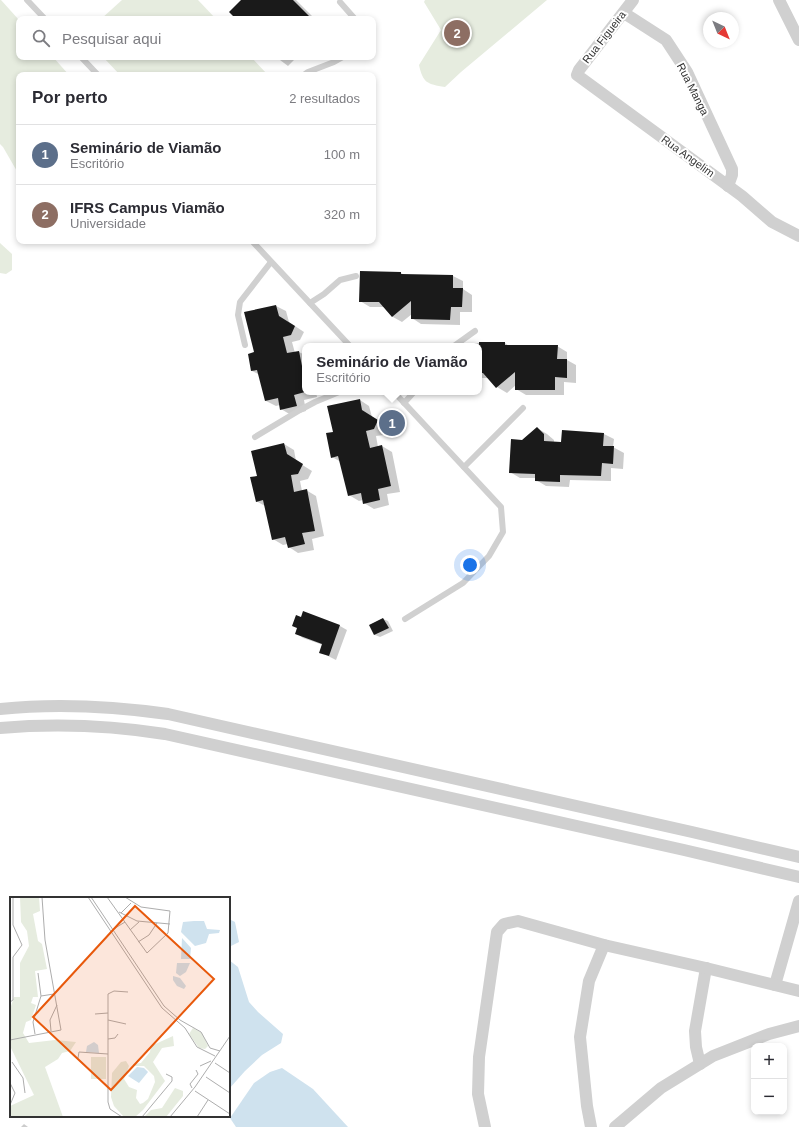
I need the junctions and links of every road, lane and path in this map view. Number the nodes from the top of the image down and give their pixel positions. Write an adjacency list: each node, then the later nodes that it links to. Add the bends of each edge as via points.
1 (28, 0): 6 (lane)
2 (633, 0): 5 (street, Rua Figueira)
3 (779, 0): 8 (street)
4 (340, 2): 7 (lane)
5 (624, 12): 13 (street, Rua Figueira); 14 (street, Rua Manga, via 666,40 687,72 732,170)
6 (42, 16)
7 (352, 16)
8 (799, 40)
9 (84, 60): 11 (lane)
10 (338, 60): 12 (lane)
11 (95, 72)
12 (308, 72)
13 (577, 75): 14 (street, Rua Angelim)
14 (728, 186): 15 (street, Rua Angelim, via 772,222)
15 (799, 236)
16 (255, 244): 17 (lane)
17 (271, 262): 19 (lane); 23 (lane, via 240,302 238,315)
18 (356, 276): 19 (lane, via 340,280)
19 (310, 303): 21 (lane)
20 (475, 331): 22 (lane)
21 (347, 343)
22 (458, 343)
23 (245, 344)
24 (333, 395): 29 (lane)
25 (397, 395): 27 (lane)
26 (411, 395): 27 (lane)
27 (404, 403): 30 (lane)
28 (523, 408): 30 (lane)
29 (256, 437)
30 (464, 467): 31 (lane, via 501,506 504,532 489,556 463,583)
31 (405, 619)
32 (0, 709): 34 (street, via 46,705 104,706 168,714)
33 (0, 728): 35 (street, via 46,725 103,726 165,734)
34 (243, 730): 35 (street); 36 (street)
35 (239, 750): 37 (street)
36 (558, 802): 37 (street); 38 (street)
37 (554, 821): 39 (street)
38 (799, 857)
39 (799, 877)
40 (799, 901): 43 (street)
41 (604, 945): 42 (street); 47 (street, via 518,922 504,924 498,932 479,1057 478,1094); 48 (street, via 589,981 580,1037 586,1106)
42 (706, 968): 43 (street); 46 (street, via 695,1031)
43 (775, 985): 44 (street)
44 (799, 991)
45 (799, 1026): 46 (street, via 769,1034 713,1056)
46 (700, 1064): 49 (street, via 661,1088)
47 (485, 1127)
48 (591, 1127)
49 (615, 1127)

